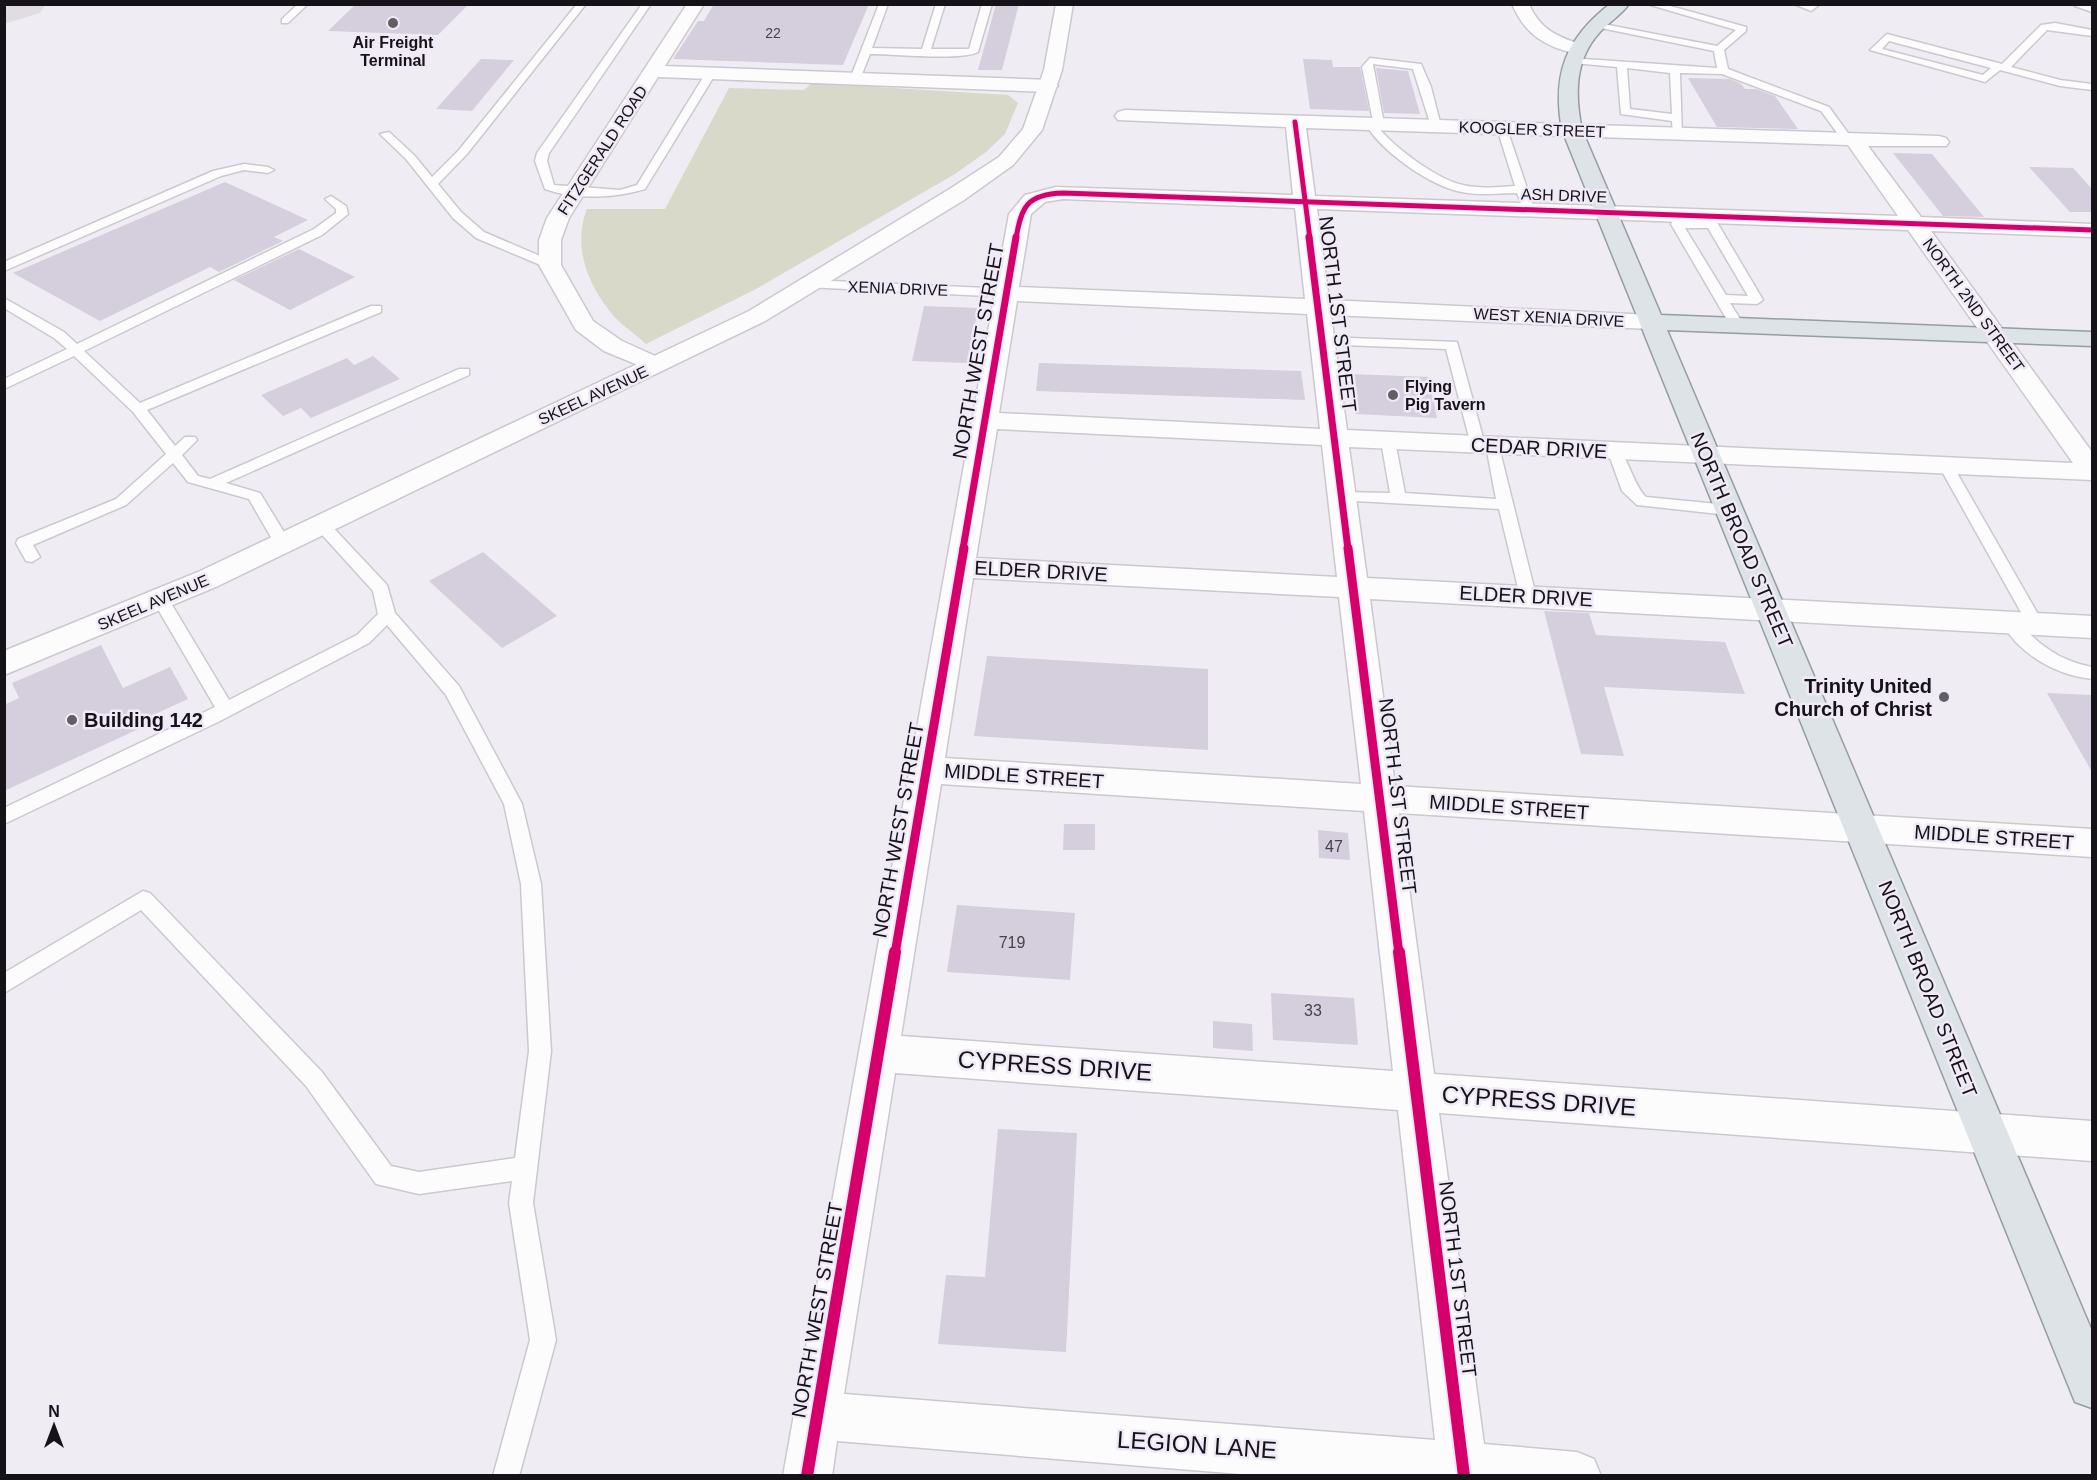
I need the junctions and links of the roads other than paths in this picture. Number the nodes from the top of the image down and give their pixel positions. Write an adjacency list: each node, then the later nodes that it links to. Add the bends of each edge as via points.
1 (304, 4): 16 (lane)
2 (582, 4): 43 (lane, via 463,152)
3 (647, 4): 44 (lane, via 541,157 549,187)
4 (696, 4): 26 (street, FITZGERALD ROAD)
5 (884, 4): 20 (lane)
6 (941, 4): 21 (lane)
7 (987, 4): 21 (lane, via 975,50)
8 (1065, 4): 30 (street, SKEEL AVENUE)
9 (1520, 4): 22 (street, via 1530,27)
10 (1621, 4): 17 (main road, NORTH BROAD STREET)
11 (1651, 4): 19 (lane, via 1743,29)
12 (1798, 4): 13 (lane, via 1811,8)
13 (1816, 4)
14 (2078, 4): 15 (lane)
15 (2092, 9)
16 (285, 21)
17 (1596, 24): 19 (lane); 22 (main road, NORTH BROAD STREET)
18 (2092, 33): 24 (lane, via 2044,27)
19 (1719, 50): 27 (lane)
20 (866, 51): 21 (lane); 29 (lane)
21 (925, 53)
22 (1575, 55): 23 (lane); 38 (main road, NORTH BROAD STREET, via 1567,100)
23 (1622, 65): 25 (lane); 36 (lane, via 1625,112)
24 (2001, 67): 24 (lane, via 1887,37 1875,50 1985,79); 31 (lane)
25 (1675, 70): 27 (lane); 36 (lane)
26 (654, 71): 28 (street); 44 (street, FITZGERALD ROAD)
27 (1723, 71): 40 (lane, via 1825,109)
28 (711, 73): 29 (street); 44 (lane, via 641,187 620,193)
29 (855, 79): 30 (street)
30 (1049, 86): 55 (street, SKEEL AVENUE, via 1032,130 1006,161)
31 (2092, 87)
32 (1125, 116): 33 (street, KOOGLER STREET)
33 (1295, 122): 34 (street, KOOGLER STREET); 48 (street, NORTH 1ST STREET)
34 (1375, 124): 35 (street, KOOGLER STREET); 35 (lane, via 1367,67 1370,61 1417,66); 47 (lane, via 1375,133 1388,146 1452,186)
35 (1436, 126): 37 (street, KOOGLER STREET)
36 (1678, 126): 38 (street, KOOGLER STREET); 40 (street, KOOGLER STREET)
37 (1502, 128): 38 (street, KOOGLER STREET); 47 (lane)
38 (1572, 130): 49 (main road, NORTH BROAD STREET)
39 (385, 134): 43 (lane)
40 (1851, 140): 41 (street, KOOGLER STREET); 51 (street, NORTH 2ND STREET)
41 (1939, 142)
42 (268, 170): 54 (lane, via 244,167 217,173)
43 (431, 184): 53 (lane, via 480,235)
44 (575, 191): 53 (street, FITZGERALD ROAD, via 550,240)
45 (1035, 198): 48 (street, ASH DRIVE, via 1063,193); 56 (street, NORTH WEST STREET, via 1024,205 1020,214)
46 (331, 199): 66 (lane, via 342,208 342,214 318,232)
47 (1525, 199): 48 (street, ASH DRIVE); 49 (street, ASH DRIVE)
48 (1305, 201): 59 (street, NORTH 1ST STREET)
49 (1606, 211): 50 (street, ASH DRIVE); 61 (main road, NORTH BROAD STREET)
50 (1674, 219): 51 (street, ASH DRIVE); 57 (lane); 57 (lane, via 1712,224 1757,300)
51 (1915, 224): 52 (street, ASH DRIVE); 63 (street, NORTH 2ND STREET)
52 (2092, 230)
53 (549, 265): 67 (street, via 584,325 614,346)
54 (4, 267)
55 (810, 285): 56 (lane, XENIA DRIVE); 67 (street, SKEEL AVENUE, via 758,316)
56 (997, 292): 59 (street, WEST XENIA DRIVE); 71 (street, NORTH WEST STREET)
57 (1721, 299): 62 (lane)
58 (4, 302): 66 (lane, via 59,335)
59 (1318, 306): 61 (street, WEST XENIA DRIVE); 65 (street, NORTH 1ST STREET)
60 (376, 309): 70 (lane)
61 (1652, 322): 62 (main road, WEST XENIA DRIVE); 78 (main road, NORTH BROAD STREET)
62 (1737, 325): 63 (main road, WEST XENIA DRIVE)
63 (1996, 336): 64 (main road, WEST XENIA DRIVE); 80 (street, NORTH 2ND STREET)
64 (2092, 339)
65 (1323, 341): 72 (street, NORTH 1ST STREET); 75 (lane, via 1452,345)
66 (75, 351): 69 (lane); 70 (lane)
67 (655, 365): 86 (street, SKEEL AVENUE)
68 (464, 372): 81 (lane)
69 (4, 385)
70 (138, 409): 77 (lane)
71 (985, 420): 72 (street, CEDAR DRIVE); 89 (street, NORTH WEST STREET)
72 (1335, 438): 74 (street, CEDAR DRIVE); 82 (street, NORTH 1ST STREET)
73 (190, 440): 77 (lane)
74 (1388, 441): 75 (street, CEDAR DRIVE); 83 (lane)
75 (1486, 446): 76 (street, CEDAR DRIVE); 84 (lane)
76 (1615, 452): 78 (street, CEDAR DRIVE); 85 (lane, via 1630,491 1642,502)
77 (174, 454): 81 (lane, via 194,479); 88 (lane, via 121,502 24,543)
78 (1707, 456): 79 (street, CEDAR DRIVE); 85 (main road, NORTH BROAD STREET)
79 (1946, 466): 80 (street, CEDAR DRIVE); 95 (lane)
80 (2092, 471)
81 (211, 484): 87 (lane, via 255,496)
82 (1342, 496): 83 (lane); 90 (street, NORTH 1ST STREET)
83 (1398, 498): 84 (lane)
84 (1505, 504): 91 (lane)
85 (1728, 510): 93 (main road, NORTH BROAD STREET)
86 (321, 524): 87 (street, SKEEL AVENUE); 94 (lane, via 381,589)
87 (282, 542): 92 (street, SKEEL AVENUE)
88 (32, 556)
89 (960, 567): 90 (street, ELDER DRIVE); 100 (street, NORTH WEST STREET)
90 (1353, 587): 91 (street, ELDER DRIVE); 101 (street, NORTH 1ST STREET)
91 (1528, 596): 93 (street, ELDER DRIVE)
92 (160, 599): 97 (street, SKEEL AVENUE); 99 (lane)
93 (1771, 608): 95 (street, ELDER DRIVE); 103 (main road, NORTH BROAD STREET)
94 (387, 615): 99 (lane, via 363,639); 110 (lane, via 453,691 513,804 531,884 540,1051)
95 (2022, 622): 96 (street, ELDER DRIVE); 98 (lane, via 2022,639 2046,660)
96 (2092, 627)
97 (4, 664)
98 (2092, 673)
99 (226, 710): 102 (lane)
100 (926, 770): 101 (street, MIDDLE STREET); 106 (street, NORTH WEST STREET)
101 (1380, 799): 103 (street, MIDDLE STREET); 107 (street, NORTH 1ST STREET)
102 (4, 817)
103 (1862, 829): 104 (street, MIDDLE STREET); 108 (main road, NORTH BROAD STREET)
104 (2092, 843)
105 (4, 984): 110 (lane, via 143,899 314,1078 384,1176 419,1184)
106 (879, 1053): 107 (street, CYPRESS DRIVE); 112 (street, NORTH WEST STREET)
107 (1417, 1092): 108 (street, CYPRESS DRIVE); 113 (street, NORTH 1ST STREET)
108 (1988, 1133): 109 (street, CYPRESS DRIVE); 111 (main road, NORTH BROAD STREET)
109 (2092, 1141)
110 (525, 1168): 114 (lane, via 521,1203 543,1340)
111 (2092, 1385)
112 (818, 1416): 113 (street, LEGION LANE); 115 (street, NORTH WEST STREET)
113 (1464, 1471): 116 (street, LEGION LANE)
114 (506, 1476)
115 (807, 1476)
116 (1577, 1476)

